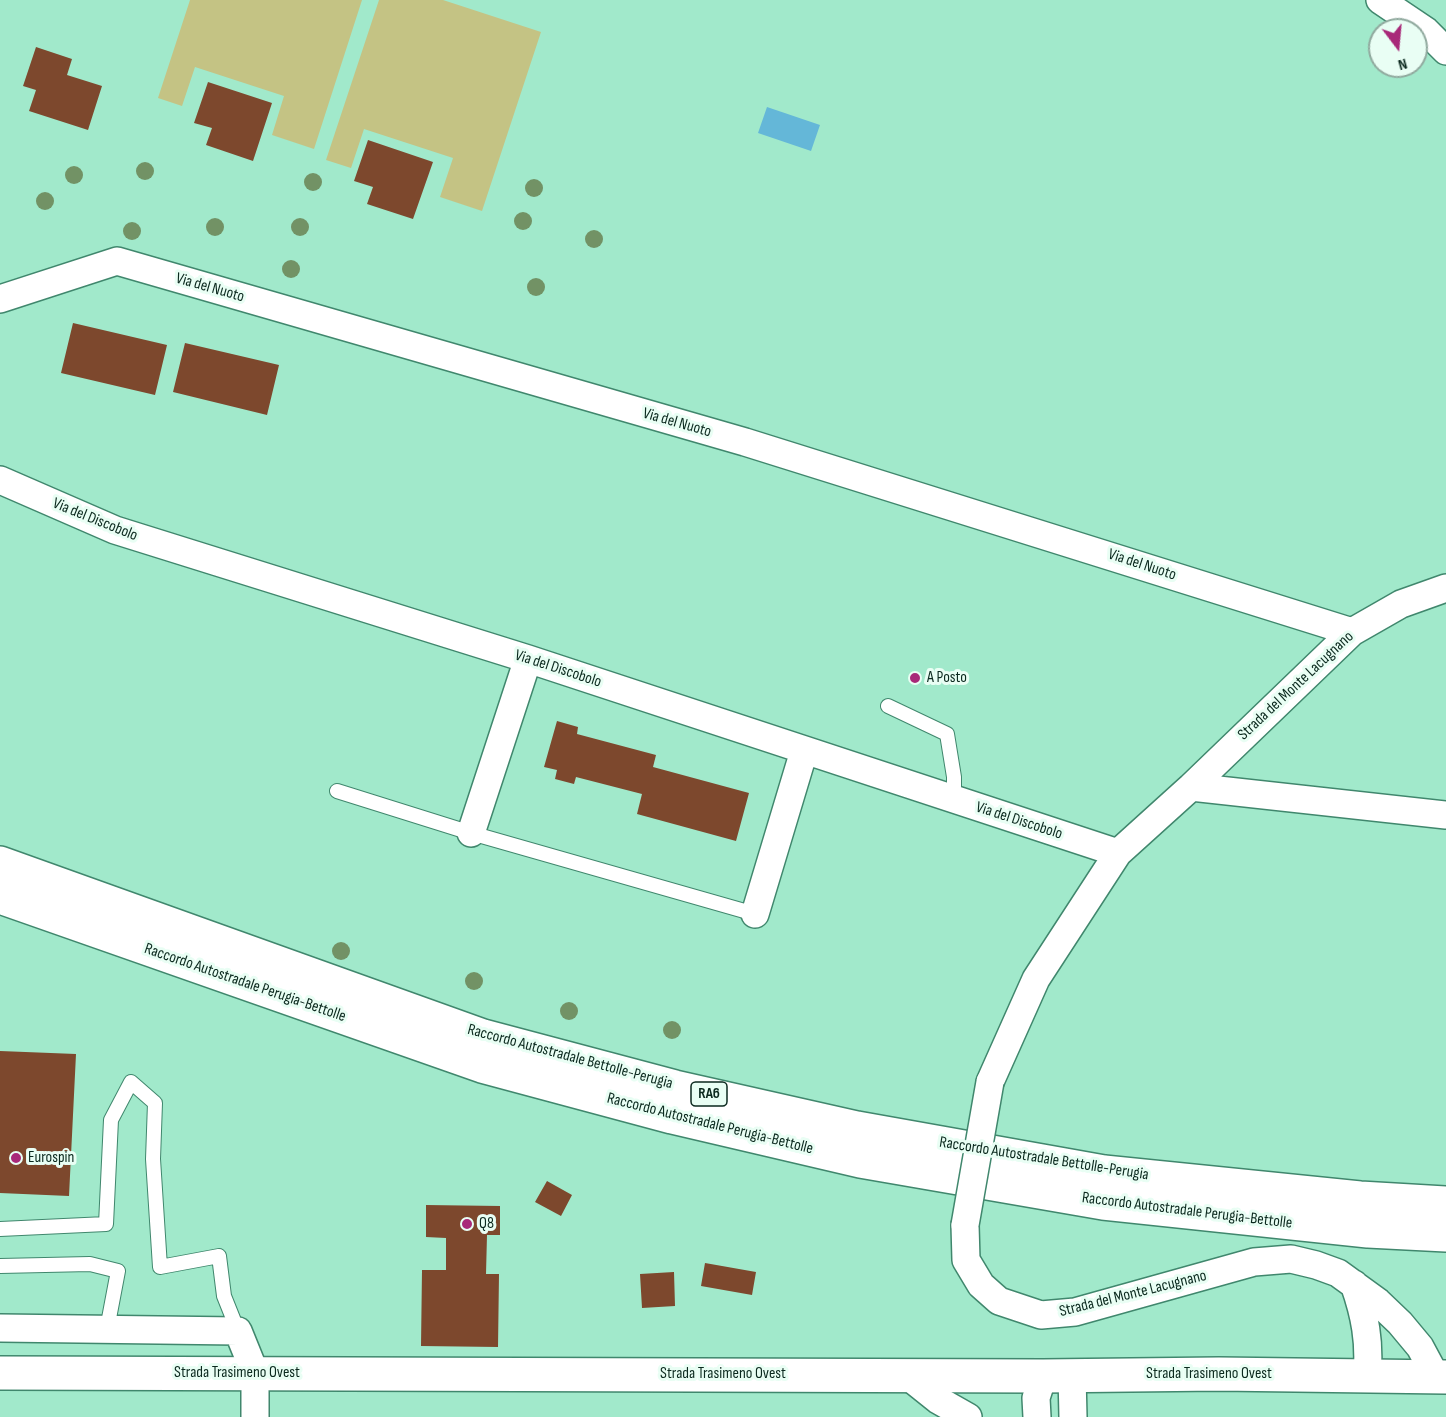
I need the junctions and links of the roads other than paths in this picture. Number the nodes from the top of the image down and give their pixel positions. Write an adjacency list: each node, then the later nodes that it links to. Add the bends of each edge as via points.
1 (1380, 0): 2 (street, via 1426,31)
2 (1446, 51)
3 (0, 300): 6 (street, Via del Nuoto, via 117,261 745,442)
4 (0, 480): 7 (street, Via del Discobolo, via 115,530)
5 (1446, 588): 6 (street, Strada del Monte Lacugnano, via 1401,604)
6 (1352, 632): 10 (street, Strada del Monte Lacugnano)
7 (528, 658): 9 (street, Via del Discobolo); 14 (street)
8 (888, 706): 12 (lane, via 947,734)
9 (804, 751): 12 (street, Via del Discobolo); 18 (street)
10 (1191, 787): 13 (street); 15 (street, Strada del Monte Lacugnano)
11 (337, 791): 14 (lane)
12 (954, 799): 15 (street, Via del Discobolo)
13 (1446, 815)
14 (471, 833): 18 (lane)
15 (1118, 853): 23 (street, Strada del Monte Lacugnano, bridge, via 1036,979 990,1082 965,1226 966,1260 981,1285 999,1301 1041,1316 1075,1312 1254,1262 1291,1259 1338,1273)
16 (0, 863): 19 (main road, Raccordo Autostradale Bettolle-Perugia / RA6, via 483,1036 675,1087 857,1128 1104,1172)
17 (0, 897): 21 (main road, Raccordo Autostradale Perugia-Bettolle / RA6, via 482,1066 672,1117 849,1158 1103,1203 1368,1231)
18 (755, 914)
19 (1446, 1203)
20 (0, 1229): 26 (lane, via 106,1224 111,1120 131,1082 155,1103 153,1159 160,1267 219,1256 224,1296)
21 (1446, 1235)
22 (0, 1266): 25 (lane, via 90,1264 118,1271)
23 (1353, 1284): 29 (street, via 1367,1329); 32 (street, Strada del Monte Lacugnano, via 1400,1323)
24 (0, 1328): 25 (street)
25 (107, 1329): 26 (street)
26 (237, 1331): 28 (street)
27 (0, 1373): 28 (main road, Strada Trasimeno Ovest)
28 (255, 1373): 30 (main road, Strada Trasimeno Ovest); 33 (street)
29 (1367, 1375): 31 (main road, Strada Trasimeno Ovest); 32 (main road, Strada Trasimeno Ovest)
30 (908, 1376): 31 (main road, Strada Trasimeno Ovest); 34 (street, via 938,1401)
31 (1058, 1376): 35 (street, via 1036,1398); 36 (street)
32 (1441, 1377)
33 (255, 1417)
34 (968, 1417)
35 (1037, 1417)
36 (1073, 1417)

